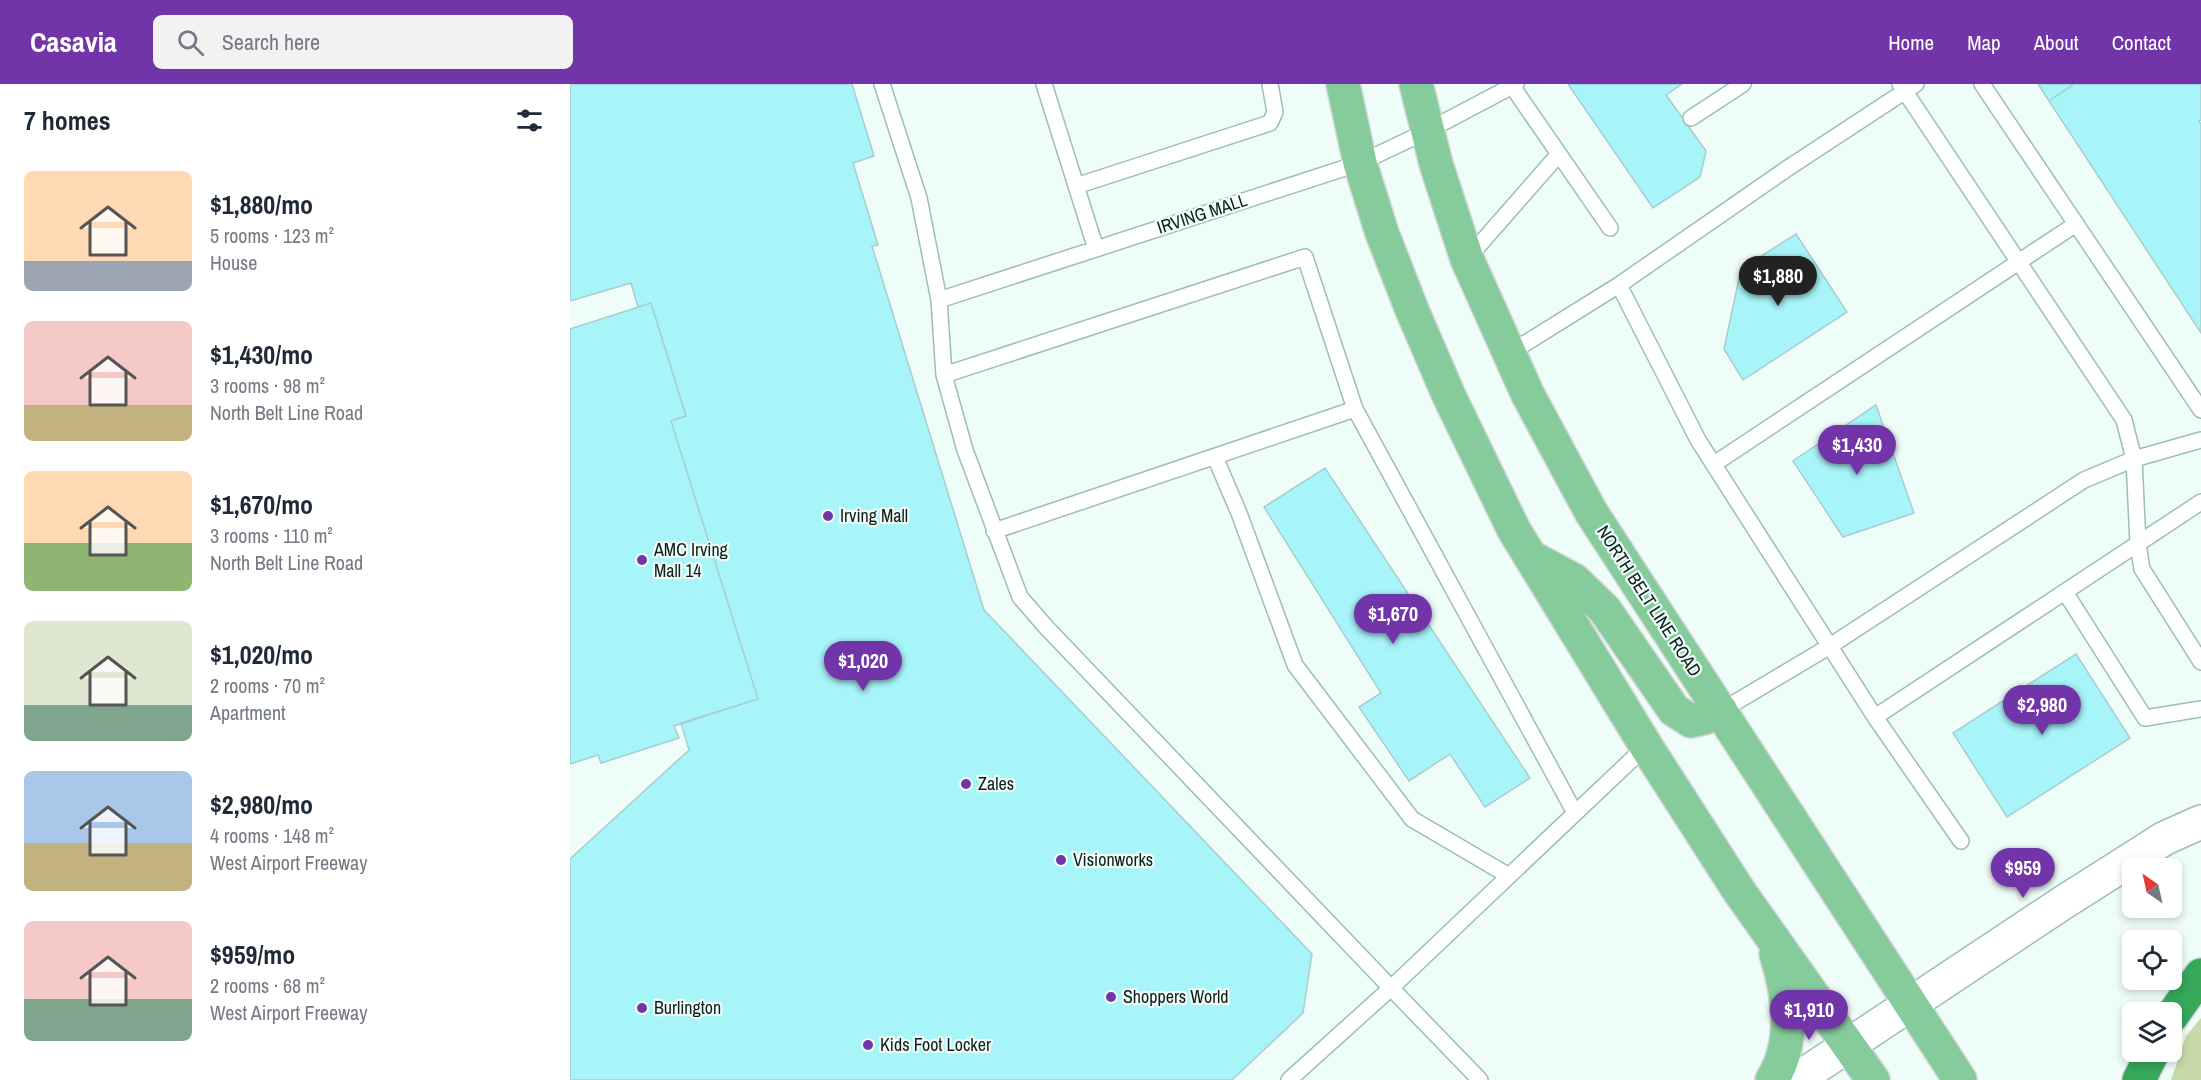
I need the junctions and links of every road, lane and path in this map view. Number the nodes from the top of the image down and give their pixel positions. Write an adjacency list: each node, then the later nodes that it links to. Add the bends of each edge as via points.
1 (882, 84): 21 (lane, via 919,198)
2 (1044, 84): 14 (lane)
3 (1270, 84): 14 (lane, via 1275,112 1270,123)
4 (1343, 84): 13 (main road)
5 (1416, 84): 11 (main road, NORTH BELT LINE ROAD)
6 (1743, 84): 10 (lane)
7 (1982, 84): 15 (lane)
8 (1514, 85): 11 (lane, IRVING MALL); 12 (lane)
9 (1907, 86): 19 (lane); 20 (lane)
10 (1691, 118)
11 (1427, 131): 13 (lane, IRVING MALL); 18 (main road, NORTH BELT LINE ROAD)
12 (1559, 154): 16 (lane); 18 (lane)
13 (1360, 163): 17 (lane, IRVING MALL); 33 (main road, via 1386,244 1449,396)
14 (1076, 186): 17 (lane)
15 (2076, 224): 19 (lane); 25 (lane)
16 (1610, 228)
17 (1096, 249): 21 (lane, IRVING MALL)
18 (1467, 259): 22 (main road, NORTH BELT LINE ROAD)
19 (2019, 263): 28 (lane, via 2124,420); 29 (lane)
20 (1619, 285): 22 (lane); 29 (lane, via 1698,441)
21 (939, 300): 23 (lane)
22 (1508, 354): 38 (main road, NORTH BELT LINE ROAD, via 1591,512)
23 (944, 375): 24 (lane, via 1305,257); 31 (lane)
24 (1355, 409): 27 (lane); 41 (lane)
25 (2201, 410)
26 (2201, 440): 28 (lane)
27 (1215, 457): 31 (lane); 44 (lane, via 1295,665 1412,819)
28 (2134, 459): 32 (lane); 35 (lane, via 2084,480)
29 (1714, 464): 35 (lane)
30 (2201, 502): 32 (lane)
31 (994, 531): 47 (lane, via 1020,597 1046,627)
32 (2138, 544): 34 (lane); 36 (lane, via 2142,569)
33 (1531, 557): 38 (main road, via 1574,579 1605,610 1674,710 1690,721); 40 (main road)
34 (2065, 591): 37 (lane, via 2145,718); 39 (lane)
35 (1830, 646): 38 (lane); 39 (lane)
36 (2201, 662)
37 (2201, 709)
38 (1721, 711): 49 (main road, NORTH BELT LINE ROAD)
39 (1875, 717): 43 (lane)
40 (1646, 746): 41 (lane); 45 (main road)
41 (1575, 813): 44 (lane)
42 (2201, 822): 49 (main road, via 2155,844)
43 (1960, 841)
44 (1509, 876): 47 (lane)
45 (1770, 935): 50 (main road); 54 (main road, via 1786,985 1789,1024 1782,1065)
46 (2201, 975): 48 (highway)
47 (1391, 988): 52 (lane); 53 (lane)
48 (2182, 1002)
49 (1910, 1005): 50 (main road); 57 (main road, NORTH BELT LINE ROAD)
50 (1850, 1045): 55 (main road); 56 (main road)
51 (2147, 1062): 58 (highway)
52 (1289, 1080)
53 (1480, 1080)
54 (1772, 1080)
55 (1796, 1080)
56 (1873, 1080)
57 (1960, 1080)
58 (2139, 1080)

